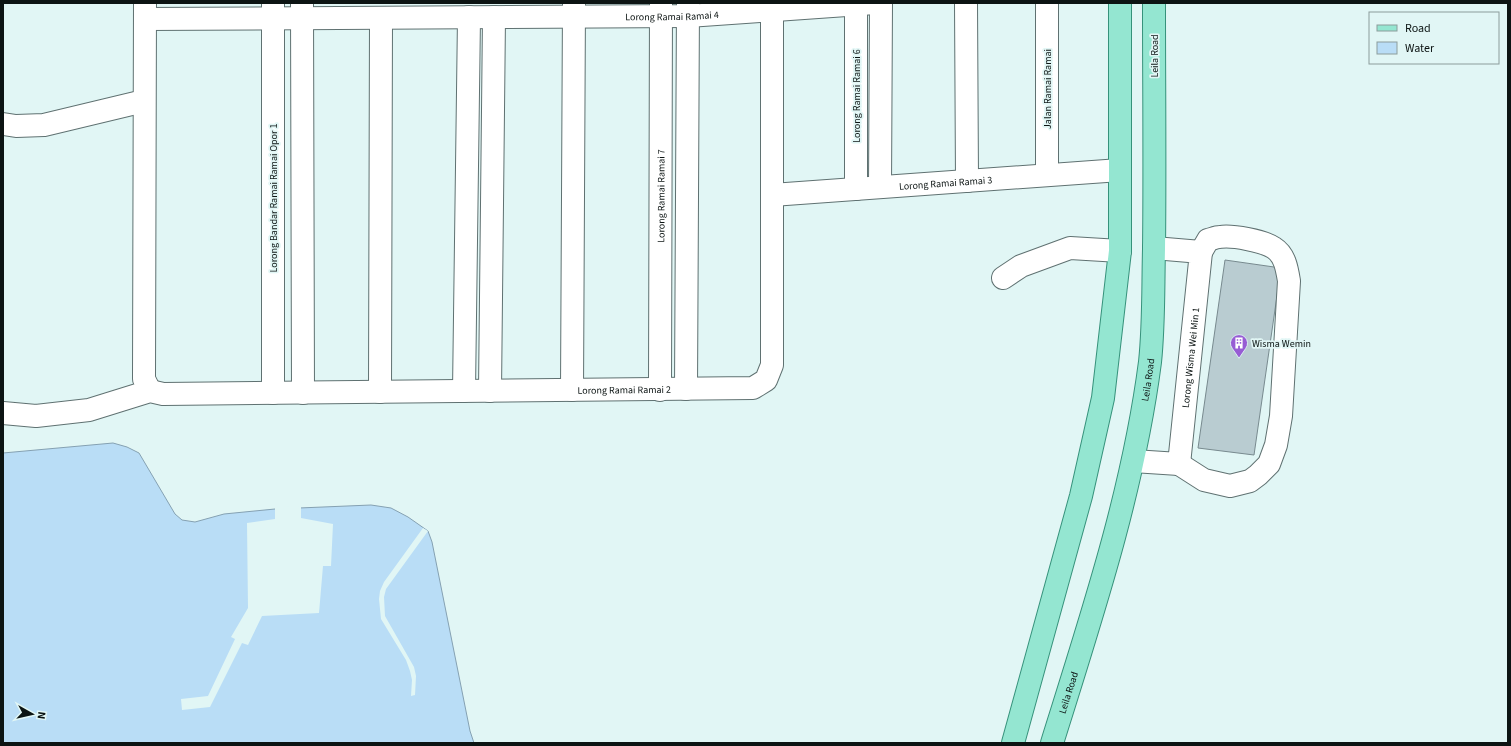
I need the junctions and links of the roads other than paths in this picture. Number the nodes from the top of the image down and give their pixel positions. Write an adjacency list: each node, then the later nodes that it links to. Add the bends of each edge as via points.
1 (862, 3): 7 (street, Lorong Ramai Ramai 4); 23 (street, Lorong Ramai Ramai 6)
2 (881, 3): 22 (street)
3 (966, 3): 21 (street)
4 (1047, 3): 20 (street, Jalan Ramai Ramai)
5 (1120, 3): 19 (main road)
6 (1154, 3): 25 (main road, Leila Road)
7 (772, 7): 12 (street, Lorong Ramai Ramai 4); 24 (street)
8 (273, 10): 9 (street, Lorong Ramai Ramai 4); 13 (street, Lorong Ramai Ramai 4); 36 (street, Lorong Bandar Ramai Ramai Opor 1)
9 (302, 10): 16 (street, Lorong Ramai Ramai 4); 37 (street)
10 (574, 10): 11 (street, Lorong Ramai Ramai 4); 15 (street, Lorong Ramai Ramai 4); 30 (street)
11 (661, 10): 12 (street, Lorong Ramai Ramai 4); 31 (street, Lorong Ramai Ramai 7)
12 (688, 10): 29 (street)
13 (145, 11): 17 (street)
14 (470, 17): 15 (street, Lorong Ramai Ramai 4); 16 (street, Lorong Ramai Ramai 4); 33 (street)
15 (494, 17): 34 (street)
16 (382, 18): 35 (street)
17 (144, 101): 18 (street, via 44,124); 32 (street, via 144,379)
18 (3, 124)
19 (1120, 170): 20 (street, Lorong Ramai Ramai 3); 26 (main road)
20 (1047, 175): 21 (street, Lorong Ramai Ramai 3)
21 (967, 181): 22 (street, Lorong Ramai Ramai 3)
22 (880, 187): 23 (street, Lorong Ramai Ramai 3)
23 (856, 189): 24 (street, Lorong Ramai Ramai 3)
24 (772, 195): 29 (street, Lorong Ramai Ramai 2, via 772,365 766,380 753,388)
25 (1154, 248): 27 (street); 39 (main road, Leila Road, via 1150,360)
26 (1120, 251): 28 (street, via 1070,248 1021,266); 41 (main road, via 1104,398 1081,496)
27 (1201, 252): 40 (street, Lorong Wisma Wei Min 1); 40 (street, via 1208,240 1236,237 1274,248 1285,262 1289,281 1281,416 1276,445 1269,464 1250,481 1230,486 1204,480)
28 (1003, 278)
29 (686, 389): 31 (street, Lorong Ramai Ramai 2)
30 (572, 390): 31 (street, Lorong Ramai Ramai 2); 34 (street, Lorong Ramai Ramai 2)
31 (660, 390)
32 (150, 391): 36 (street, Lorong Ramai Ramai 2, via 163,394); 38 (street, via 89,410 36,416)
33 (464, 391): 34 (street, Lorong Ramai Ramai 2); 35 (street, Lorong Ramai Ramai 2)
34 (490, 391)
35 (380, 392): 37 (street, Lorong Ramai Ramai 2)
36 (273, 393): 37 (street, Lorong Ramai Ramai 2)
37 (303, 393)
38 (3, 413)
39 (1133, 461): 40 (street); 42 (main road, Leila Road, via 1101,586)
40 (1179, 464)
41 (1013, 743)
42 (1052, 743)

